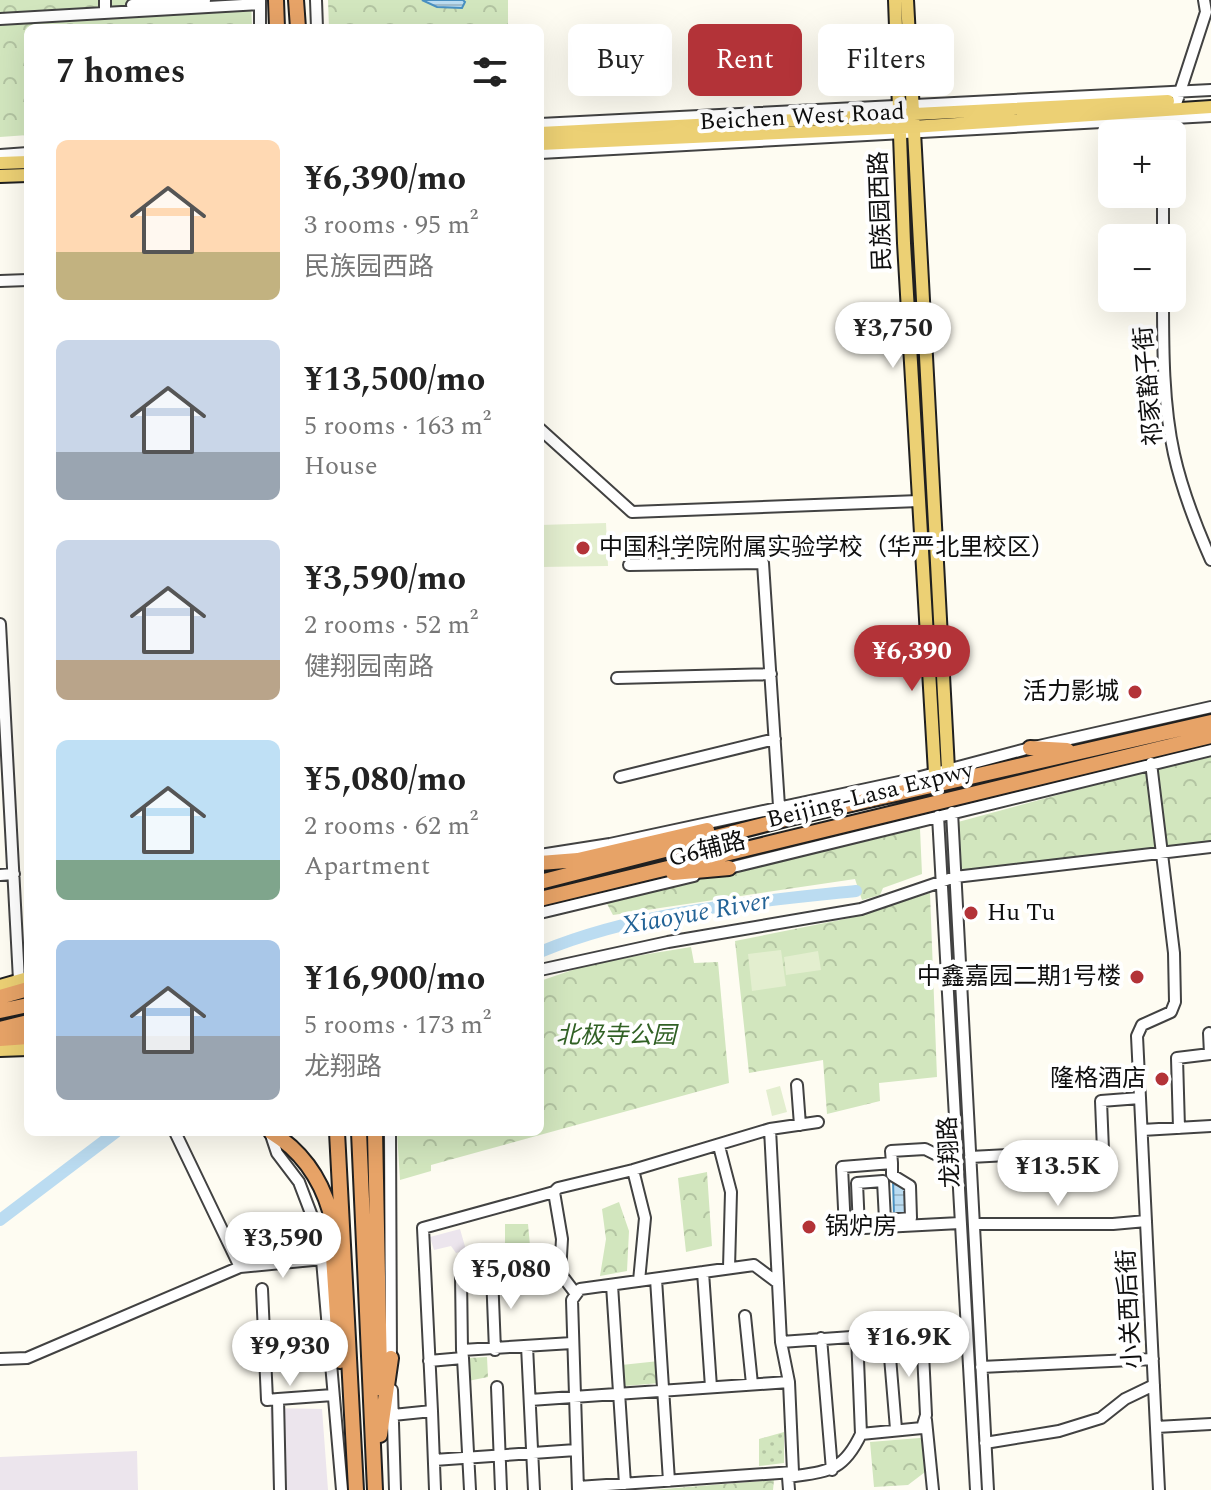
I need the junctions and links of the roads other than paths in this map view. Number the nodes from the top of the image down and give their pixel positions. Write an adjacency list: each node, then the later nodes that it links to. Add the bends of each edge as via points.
1 (205, 0): 7 (street)
2 (316, 0): 12 (street)
3 (895, 0): 21 (main road)
4 (907, 0): 21 (main road)
5 (1204, 0): 14 (street, via 1206,12)
6 (270, 2): 7 (street); 10 (street); 11 (highway)
7 (105, 7): 8 (street); 9 (street)
8 (0, 13)
9 (0, 19)
10 (262, 24)
11 (276, 24)
12 (317, 24)
13 (1211, 90): 14 (street, Beichen West Road)
14 (1178, 96): 15 (main road, Beichen West Road); 17 (street); 21 (main road, Beichen West Road)
15 (1211, 99)
16 (1211, 107): 17 (main road, Beichen West Road)
17 (1163, 114): 18 (street, Beichen West Road); 20 (street); 21 (main road, Beichen West Road)
18 (1211, 116)
19 (666, 118): 21 (street, Beichen West Road); 22 (street, Beichen West Road); 24 (main road)
20 (1163, 120)
21 (906, 121): 24 (main road, Beichen West Road); 26 (main road, Beichen West Road); 28 (street, Beichen West Road); 45 (main road, 民族园西路, via 904,243); 60 (main road, 民族园西路)
22 (581, 122): 23 (street, Beichen West Road); 25 (main road)
23 (544, 124)
24 (646, 127): 25 (main road, Beichen West Road)
25 (600, 129): 27 (main road, Beichen West Road)
26 (791, 132): 28 (main road); 30 (main road, Beichen West Road)
27 (544, 133)
28 (813, 138): 30 (street, Beichen West Road)
29 (583, 142): 30 (main road, Beichen West Road); 31 (main road, Beichen West Road); 32 (main road)
30 (654, 143): 32 (street, Beichen West Road)
31 (544, 144)
32 (600, 150): 34 (street, Beichen West Road)
33 (24, 153): 35 (street)
34 (544, 153)
35 (0, 155)
36 (24, 162): 37 (main road)
37 (0, 163)
38 (24, 175): 39 (main road)
39 (0, 177): 40 (street)
40 (24, 180)
41 (24, 280): 42 (street)
42 (0, 281)
43 (1163, 312): 46 (street, 祁家豁子街, via 1174,454)
44 (544, 433): 45 (street, via 632,512)
45 (919, 501): 61 (main road, 民族园西路)
46 (1211, 560)
47 (629, 565): 49 (street, via 763,563)
48 (0, 624): 58 (street)
49 (771, 674): 50 (street); 54 (street)
50 (617, 678)
51 (1211, 707): 55 (street, G6辅路)
52 (1211, 722): 57 (highway, Beijing-Lasa Expwy)
53 (1211, 736): 75 (highway, Beijing-Lasa Expwy)
54 (775, 739): 62 (street); 66 (street)
55 (1030, 748): 57 (highway); 60 (street, G6辅路)
56 (1211, 750): 59 (street, G6辅路)
57 (1083, 752): 64 (highway, Beijing-Lasa Expwy)
58 (4, 763): 73 (street)
59 (1151, 763): 65 (street, G6辅路); 69 (street, 小关西后街)
60 (948, 769): 61 (street, G6辅路)
61 (935, 773): 63 (street, G6辅路)
62 (620, 777)
63 (913, 779): 64 (highway); 66 (street, G6辅路)
64 (873, 800): 66 (highway, Beijing-Lasa Expwy)
65 (952, 812): 67 (street, G6辅路); 76 (street, 龙翔路)
66 (783, 813): 70 (street, G6辅路); 71 (highway, via 578,860); 77 (highway, Beijing-Lasa Expwy)
67 (938, 816): 72 (street, G6辅路); 78 (street, 龙翔路)
68 (1211, 847): 69 (street)
69 (1161, 852): 76 (street); 98 (street, 小关西后街, via 1175,1002 1171,1012 1142,1025 1137,1036)
70 (544, 854)
71 (544, 863)
72 (729, 868): 75 (highway); 80 (street, G6辅路)
73 (14, 874): 74 (street); 82 (street)
74 (0, 875)
75 (629, 876): 79 (highway, Beijing-Lasa Expwy)
76 (955, 877): 78 (street); 114 (street, 龙翔路)
77 (544, 878)
78 (942, 880): 81 (street, via 861,909); 113 (street, 龙翔路)
79 (544, 900)
80 (544, 912)
81 (544, 969)
82 (24, 972)
83 (24, 982): 85 (main road)
84 (24, 983): 86 (highway)
85 (0, 986)
86 (0, 997)
87 (24, 1006): 88 (highway)
88 (0, 1011)
89 (24, 1023): 90 (highway)
90 (0, 1029)
91 (1209, 1033): 96 (street)
92 (24, 1037): 93 (highway)
93 (0, 1039)
94 (24, 1049): 95 (main road)
95 (0, 1050)
96 (1211, 1054): 102 (street, via 1177,1058)
97 (797, 1085): 100 (street)
98 (1140, 1098): 104 (street, 小关西后街); 114 (street, via 1101,1101 1103,1150)
99 (818, 1122): 100 (street)
100 (800, 1125): 103 (street)
101 (1211, 1126): 102 (street)
102 (1179, 1128): 104 (street)
103 (770, 1129): 112 (street); 130 (street)
104 (1142, 1130): 118 (street, 小关西后街)
105 (177, 1136): 123 (street)
106 (271, 1136): 122 (street, via 299,1182)
107 (275, 1136): 170 (highway, via 305,1159 325,1193)
108 (337, 1136): 170 (highway)
109 (359, 1136): 164 (highway)
110 (375, 1136): 164 (highway, via 380,1373)
111 (390, 1136): 145 (street)
112 (719, 1146): 116 (street); 124 (street, via 731,1192)
113 (956, 1155): 115 (street, via 939,1156 925,1149 891,1151); 119 (street, 龙翔路)
114 (970, 1157): 120 (street, 龙翔路)
115 (890, 1166): 121 (street, via 842,1167 845,1229); 121 (street, via 892,1175 910,1186 911,1218 885,1220 883,1181 857,1183)
116 (633, 1170): 117 (street); 129 (street, via 645,1218)
117 (554, 1192): 126 (street, via 562,1239); 148 (street, via 423,1228)
118 (1146, 1221): 120 (street); 147 (street, 小关西后街)
119 (960, 1223): 121 (street); 135 (street, 龙翔路)
120 (974, 1224): 149 (street, 龙翔路)
121 (859, 1228)
122 (323, 1259): 123 (street); 157 (street)
123 (240, 1267): 146 (street, via 27,1358)
124 (729, 1268): 125 (street); 130 (street, via 754,1265)
125 (703, 1272): 128 (street); 154 (street)
126 (560, 1273): 127 (street); 133 (street)
127 (492, 1274): 143 (street); 144 (street, via 461,1276)
128 (656, 1279): 129 (street); 155 (street)
129 (639, 1281): 131 (street)
130 (778, 1283): 140 (street)
131 (612, 1285): 133 (street); 156 (street)
132 (262, 1289): 159 (street, via 267,1400)
133 (576, 1294): 141 (street)
134 (745, 1316): 151 (street)
135 (965, 1328): 136 (street); 192 (street, 龙翔路)
136 (922, 1332): 137 (street); 163 (street)
137 (888, 1333): 138 (street); 167 (street)
138 (857, 1335): 139 (street); 168 (street)
139 (821, 1338): 140 (street); 176 (street)
140 (781, 1342): 150 (street)
141 (572, 1343): 142 (street); 158 (street)
142 (527, 1346): 143 (street); 160 (street)
143 (495, 1350): 144 (street)
144 (463, 1354): 148 (street); 174 (street)
145 (391, 1358): 162 (street); 179 (highway)
146 (0, 1359)
147 (1153, 1359): 149 (street); 152 (street, 小关西后街)
148 (429, 1361): 161 (street)
149 (981, 1367): 169 (street, 龙翔路)
150 (789, 1382): 151 (street); 177 (street)
151 (752, 1384): 154 (street)
152 (1154, 1385): 166 (street, 小关西后街); 169 (street, via 1101,1418)
153 (497, 1387): 173 (street)
154 (711, 1387): 155 (street)
155 (663, 1390): 156 (street); 178 (street)
156 (619, 1393): 158 (street); 180 (street)
157 (333, 1395): 159 (street); 183 (street)
158 (574, 1396): 160 (street); 171 (street)
159 (278, 1399): 182 (street)
160 (530, 1400): 172 (street)
161 (432, 1411): 162 (street); 175 (street)
162 (393, 1415): 185 (street)
163 (926, 1415): 167 (street, via 922,1428); 191 (street)
164 (373, 1424): 179 (highway)
165 (1211, 1424): 166 (street)
166 (1156, 1427): 194 (street, 小关西后街)
167 (896, 1429): 168 (street)
168 (861, 1434): 176 (street, via 852,1452)
169 (985, 1443): 193 (street, 龙翔路)
170 (353, 1449): 184 (highway)
171 (576, 1450): 172 (street); 181 (street)
172 (534, 1453): 173 (street); 189 (street)
173 (499, 1455): 174 (street); 188 (street)
174 (468, 1458): 175 (street); 187 (street)
175 (434, 1460): 186 (street)
176 (832, 1470): 177 (street)
177 (790, 1475): 178 (street); 190 (street)
178 (669, 1481): 180 (street)
179 (375, 1482)
180 (625, 1484): 181 (street)
181 (578, 1489)
182 (280, 1490)
183 (342, 1490)
184 (356, 1490)
185 (395, 1490)
186 (435, 1490)
187 (470, 1490)
188 (501, 1490)
189 (534, 1490)
190 (789, 1490)
191 (933, 1490)
192 (976, 1490)
193 (988, 1490)
194 (1159, 1490)

